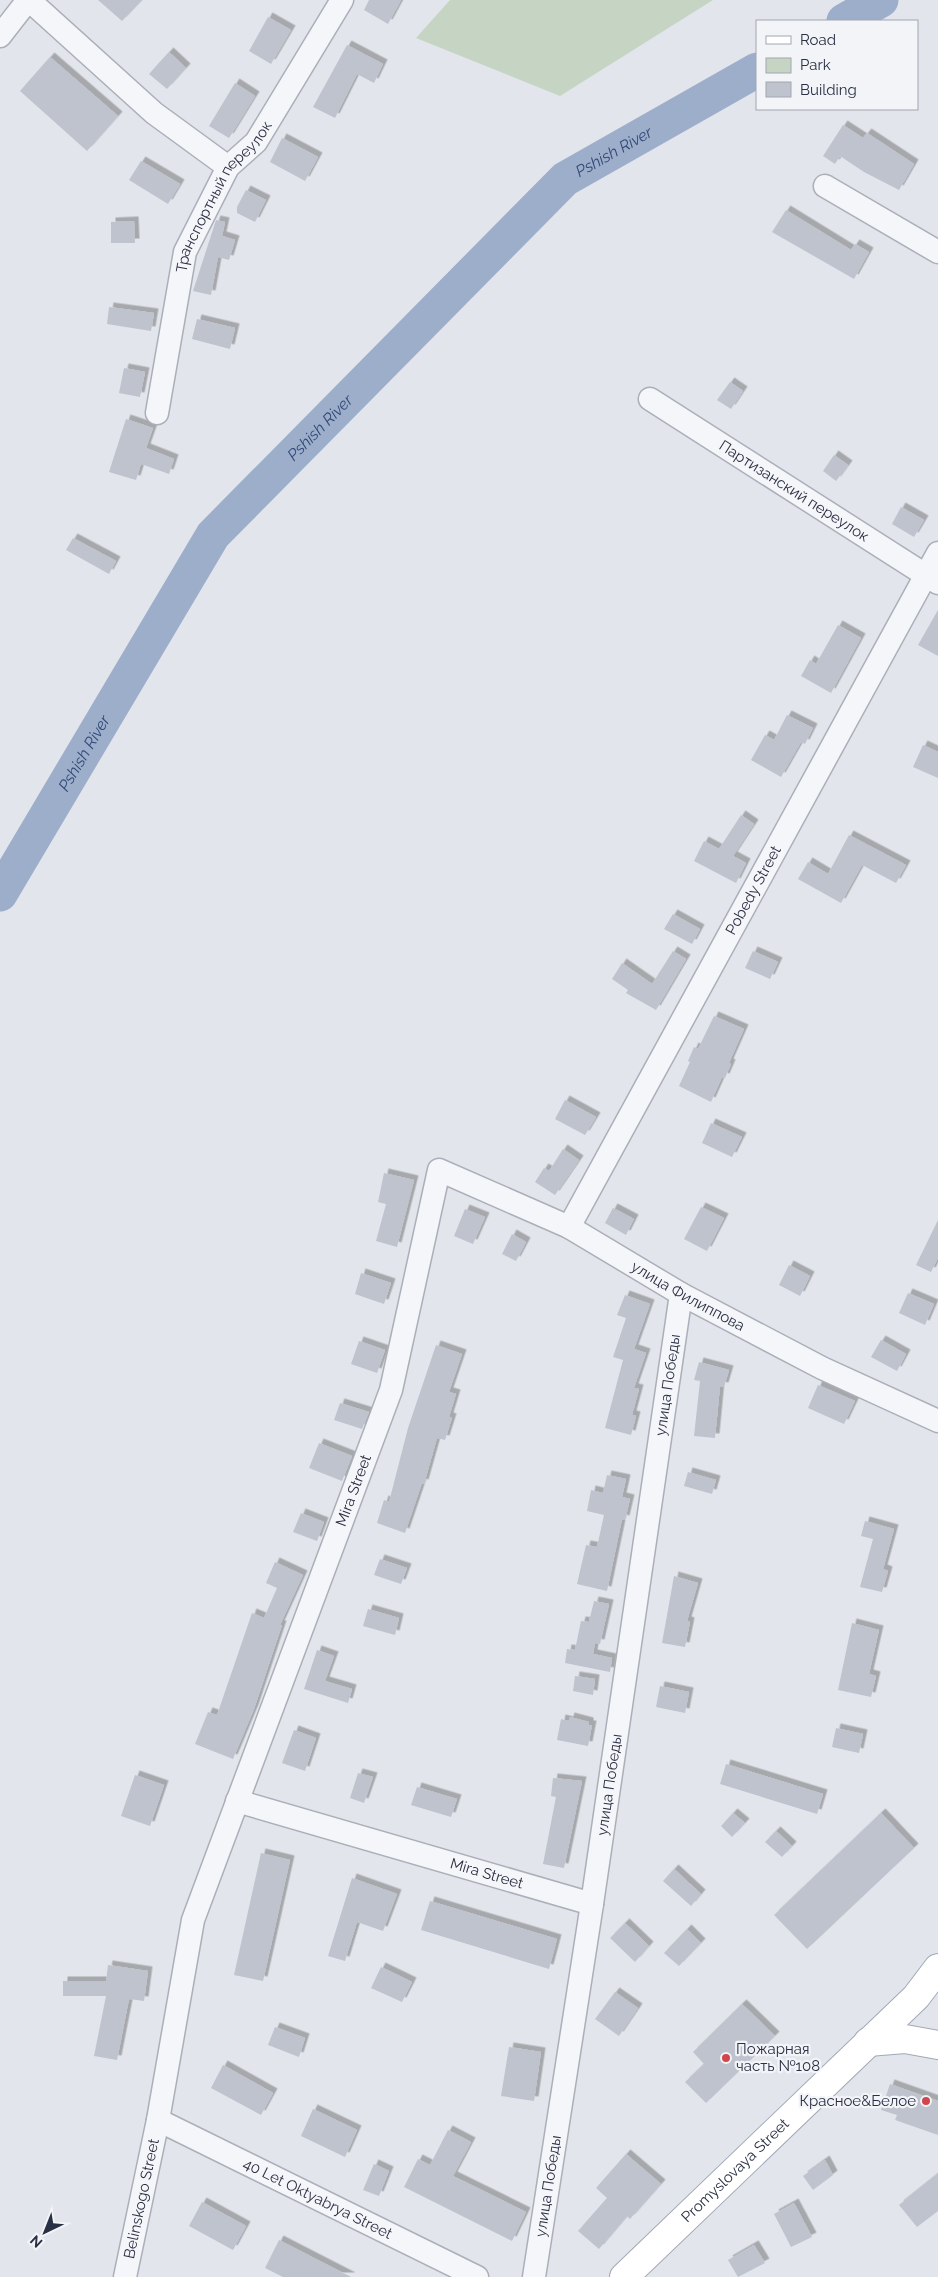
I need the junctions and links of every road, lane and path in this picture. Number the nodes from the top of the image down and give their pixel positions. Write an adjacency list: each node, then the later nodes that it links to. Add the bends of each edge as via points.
1 (28, 0): 3 (street); 4 (street, via 154,113)
2 (342, 0): 4 (street, Транспортный переулок, via 256,142)
3 (0, 36)
4 (228, 167): 8 (street, Транспортный переулок, via 185,252)
5 (825, 186): 6 (street)
6 (938, 252)
7 (650, 399): 10 (street, Партизанский переулок)
8 (157, 413)
9 (938, 552): 10 (street, Pobedy Street)
10 (932, 579): 12 (street, Pobedy Street)
11 (439, 1170): 12 (street, улица Филиппова); 15 (street, Mira Street, via 391,1390)
12 (569, 1227): 13 (street, улица Филиппова)
13 (681, 1294): 14 (street, улица Филиппова, via 822,1368); 16 (street, улица Победы)
14 (938, 1421)
15 (237, 1801): 16 (street, Mira Street); 20 (street, Mira Street, via 193,1920)
16 (592, 1904): 23 (street, улица Победы)
17 (938, 1968): 18 (main road, Promyslovaya Street, via 916,1997)
18 (868, 2042): 19 (main road, via 905,2040); 24 (main road, Promyslovaya Street)
19 (938, 2045)
20 (158, 2120): 21 (street, Belinskogo Street); 22 (street, 40 Let Oktyabrya Street)
21 (125, 2277)
22 (477, 2277)
23 (534, 2277)
24 (624, 2277)

